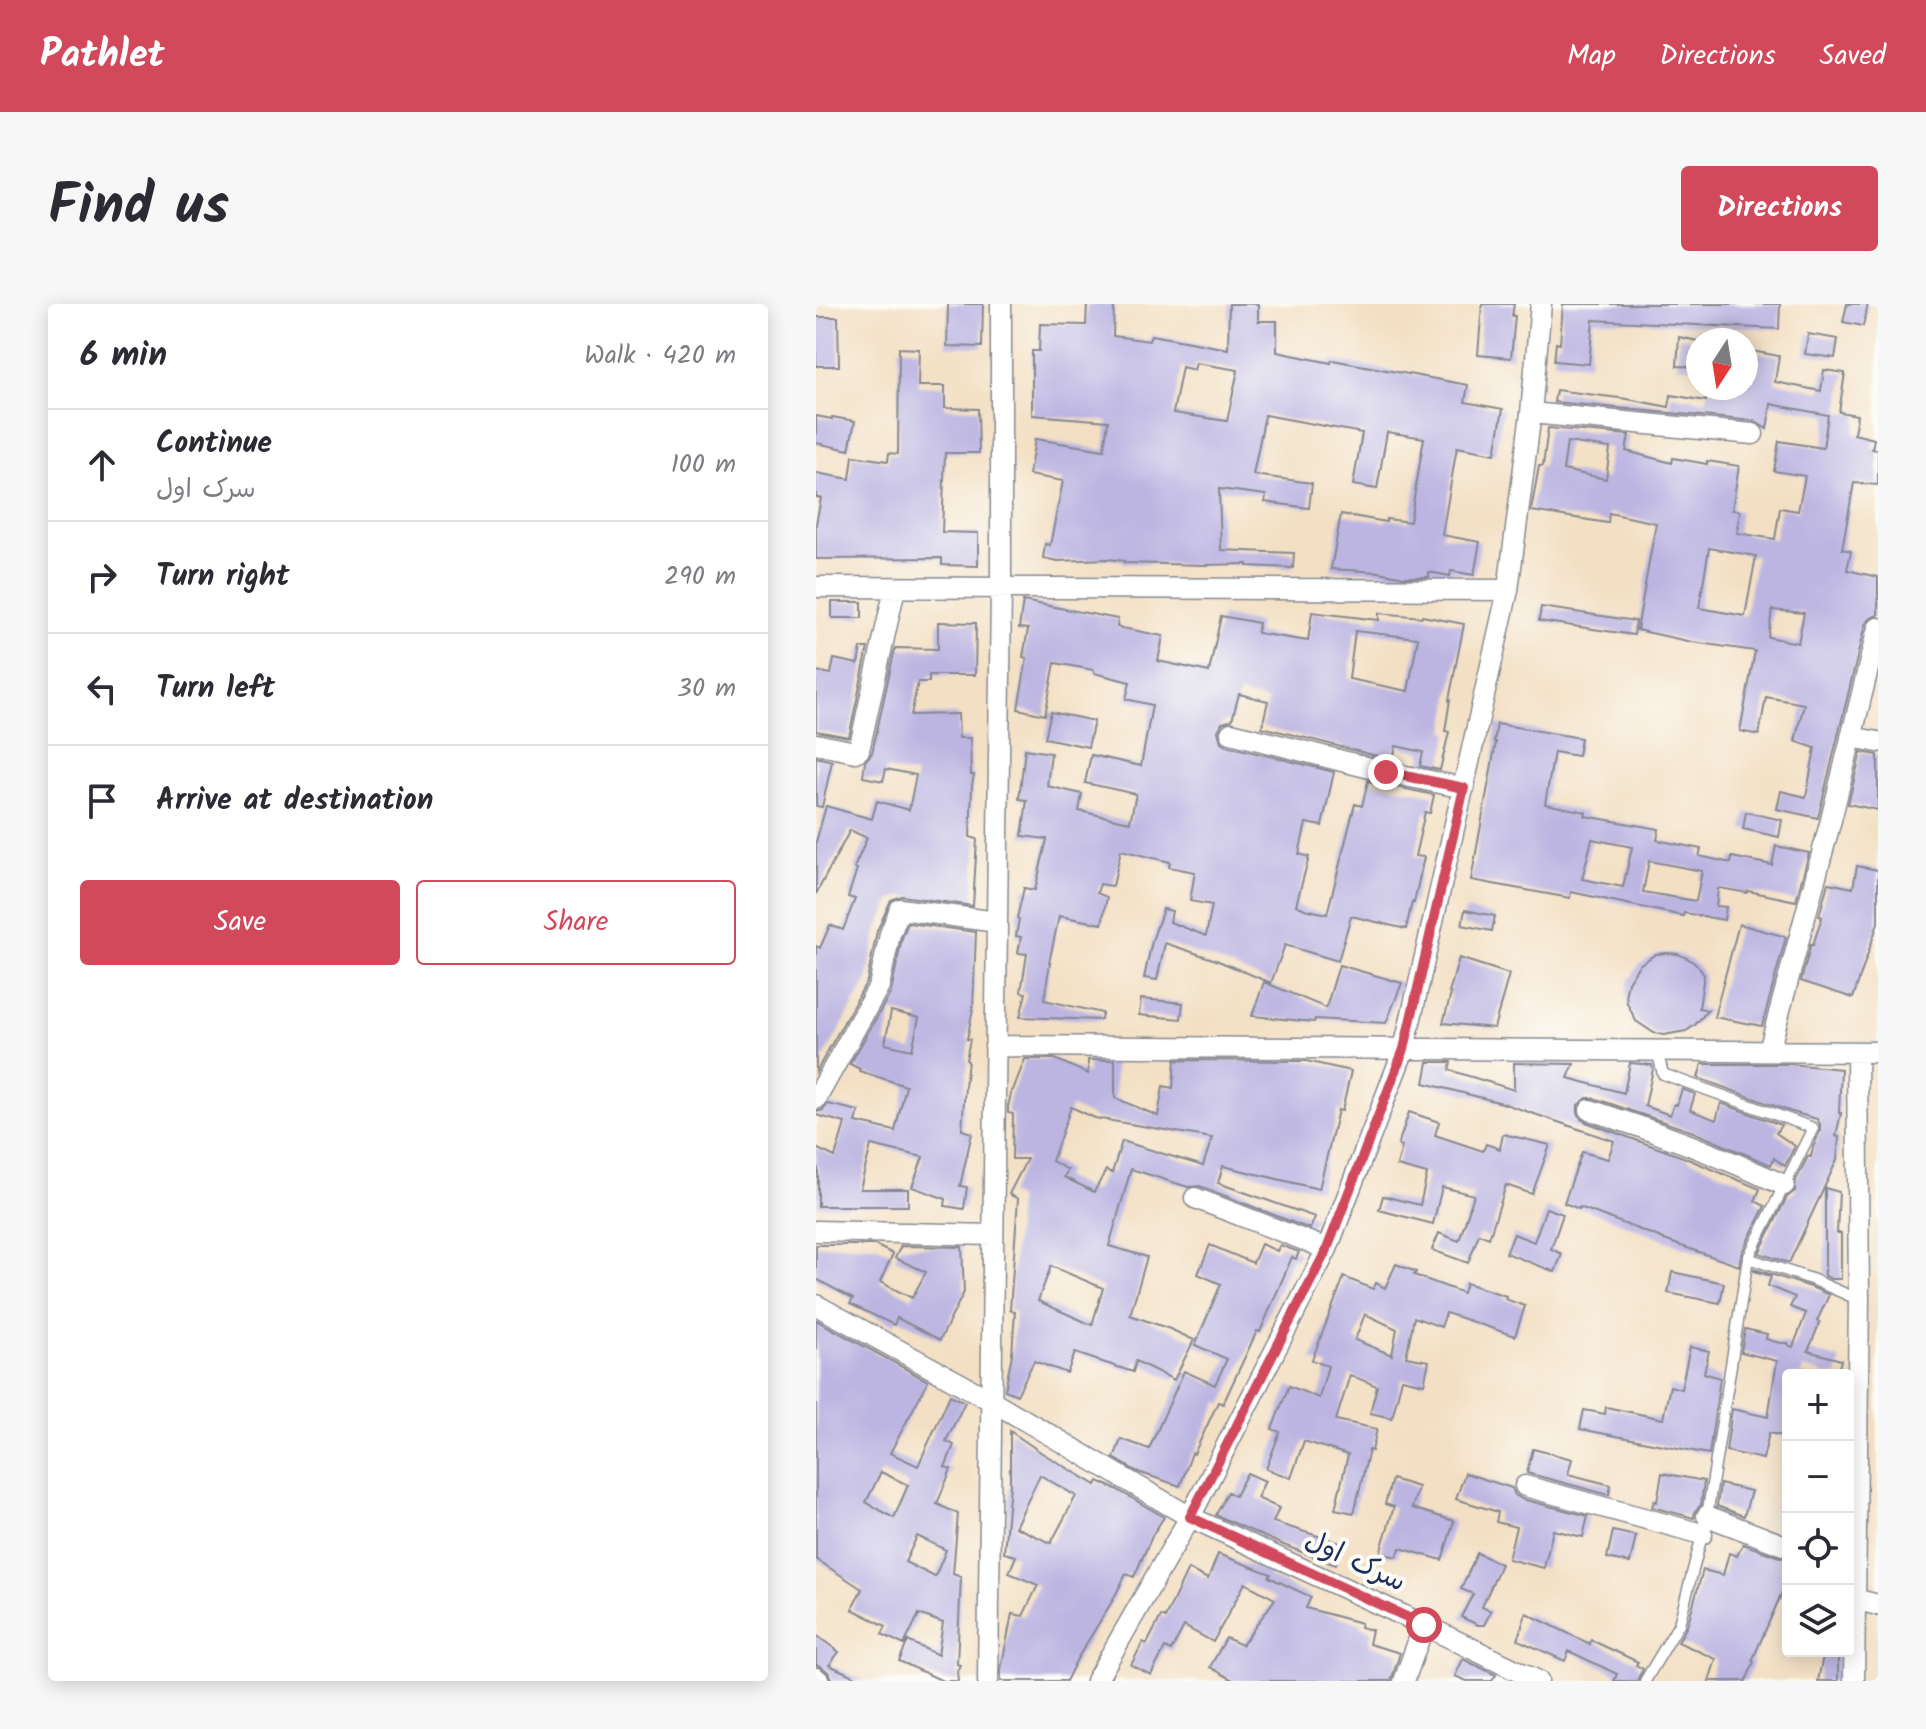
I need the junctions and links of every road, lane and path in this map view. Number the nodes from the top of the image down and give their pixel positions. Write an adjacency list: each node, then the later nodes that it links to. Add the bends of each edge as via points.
1 (1001, 304): 7 (street)
2 (1541, 304): 3 (street)
3 (1531, 413): 4 (street); 8 (street)
4 (1753, 434)
5 (816, 587): 6 (street)
6 (895, 588): 7 (street); 13 (street, via 859,750)
7 (1001, 588): 8 (street); 15 (street)
8 (1508, 590): 14 (street)
9 (1878, 628): 11 (street)
10 (1231, 733): 14 (street)
11 (1851, 737): 12 (street); 19 (street)
12 (1878, 742)
13 (816, 744)
14 (1464, 788): 17 (street)
15 (997, 922): 16 (street); 22 (street, via 900,909 879,986)
16 (995, 1046): 17 (street); 27 (street)
17 (1404, 1049): 18 (street); 28 (street)
18 (1657, 1051): 19 (street); 24 (lane, via 1663,1074 1813,1128)
19 (1769, 1051): 20 (street)
20 (1857, 1052): 21 (street); 30 (street)
21 (1878, 1052)
22 (816, 1099)
23 (1590, 1110): 24 (street)
24 (1784, 1185): 29 (lane)
25 (1195, 1198): 28 (street)
26 (816, 1231): 27 (street)
27 (993, 1235): 32 (street)
28 (1327, 1249): 34 (street)
29 (1748, 1258): 30 (lane); 35 (lane)
30 (1869, 1304): 36 (street)
31 (816, 1305): 32 (street, سرک اول)
32 (992, 1401): 34 (street, سرک اول); 42 (street)
33 (1525, 1486): 35 (street)
34 (1190, 1517): 40 (street, سرک اول); 43 (street)
35 (1704, 1525): 37 (street); 46 (lane, via 1679,1624)
36 (1854, 1526)
37 (1782, 1545)
38 (1854, 1599): 39 (street)
39 (1878, 1605)
40 (1424, 1625): 44 (street); 45 (street, سرک اول)
41 (1854, 1657): 47 (street)
42 (988, 1681)
43 (1096, 1681)
44 (1404, 1681)
45 (1538, 1681)
46 (1645, 1681)
47 (1854, 1681)

